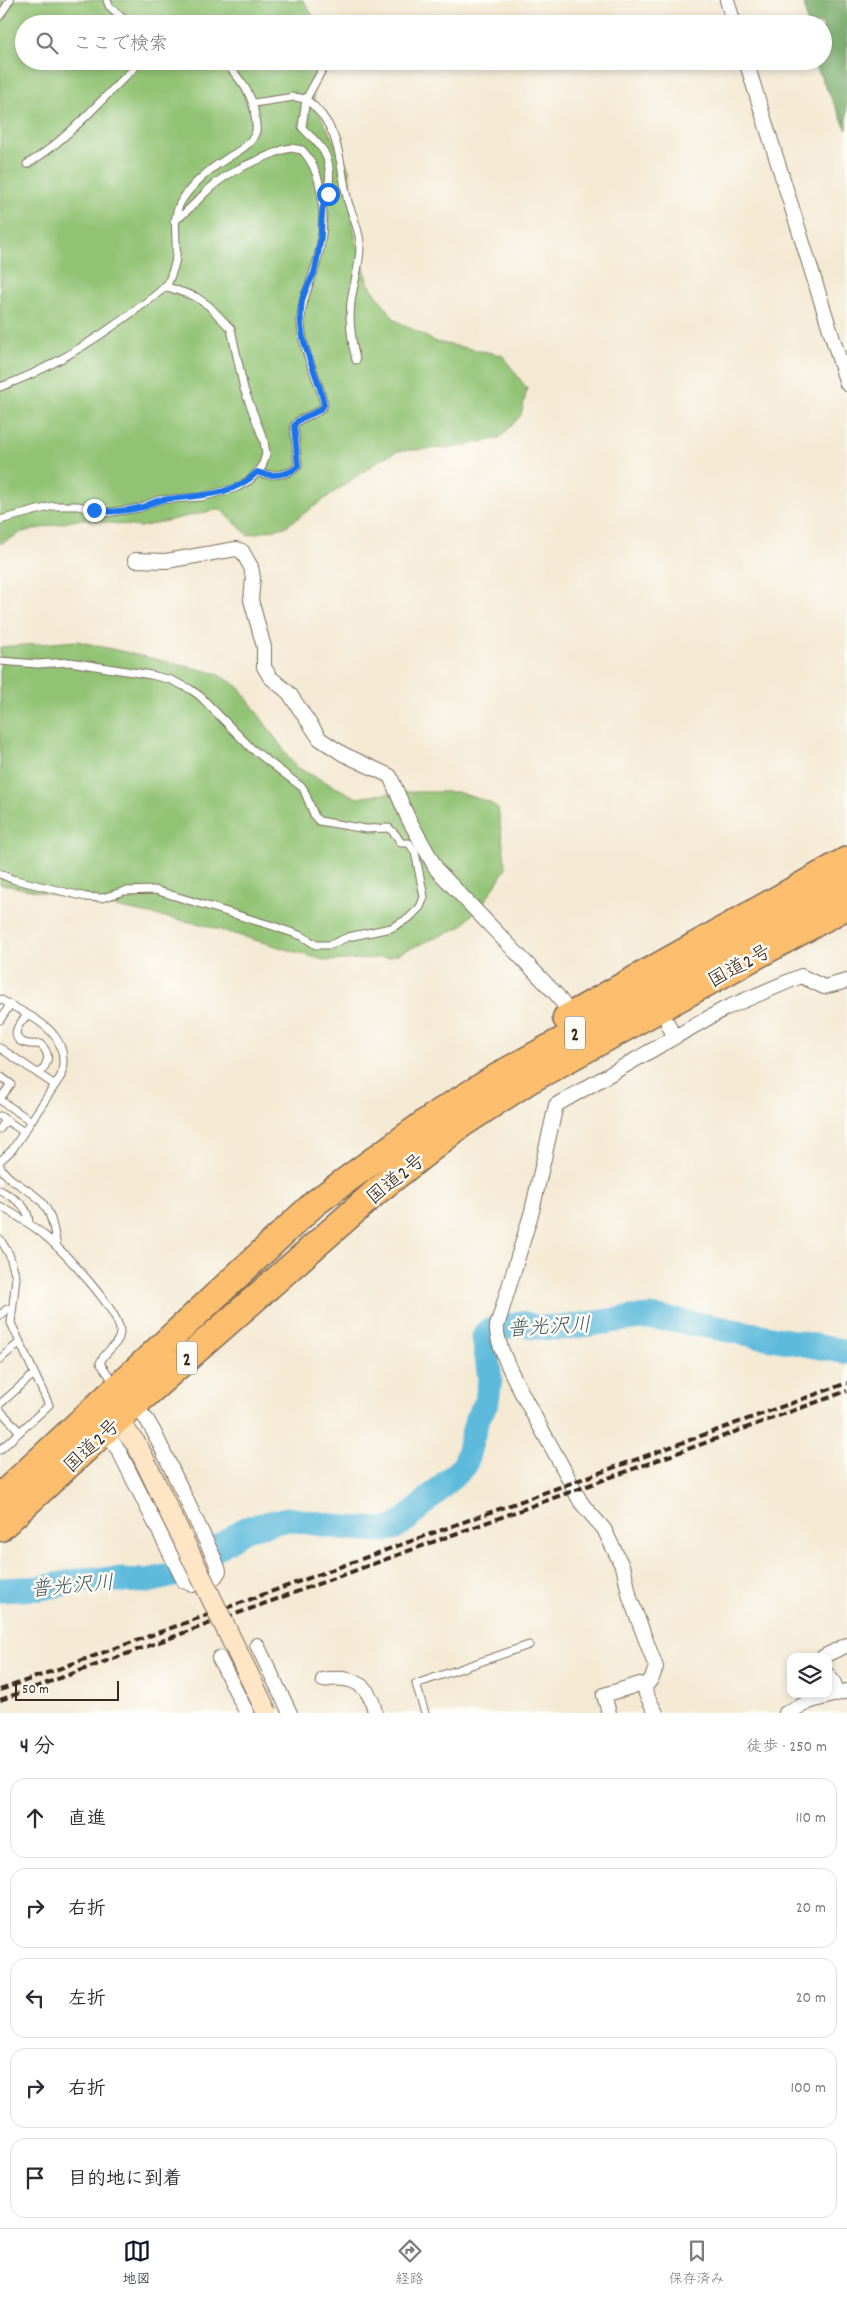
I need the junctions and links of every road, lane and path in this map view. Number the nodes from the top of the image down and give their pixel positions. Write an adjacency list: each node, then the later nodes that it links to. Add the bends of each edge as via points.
1 (10, 0): 6 (lane)
2 (107, 0): 4 (lane)
3 (726, 0): 5 (street)
4 (119, 15)
5 (731, 15)
6 (0, 16)
7 (133, 70): 13 (lane, via 60,139)
8 (232, 70): 12 (lane)
9 (322, 70): 11 (lane)
10 (749, 70): 18 (street)
11 (306, 99): 12 (lane); 14 (lane, via 302,127 320,145 329,168 328,194); 17 (lane, via 319,110 333,133 361,244 351,298 352,346)
12 (254, 103): 15 (lane, via 256,131 248,144 190,188 180,202)
13 (27, 164)
14 (322, 202): 15 (lane, via 318,176 310,161 302,150 291,148 270,154 217,182); 20 (lane, via 323,226 317,259 302,300 301,323 307,357 324,405 322,410 300,419 294,426 296,469 265,475)
15 (174, 221): 16 (lane, via 177,260)
16 (165, 286): 19 (lane, via 116,325 36,372); 20 (lane, via 196,297 230,329 244,389 264,441 266,454)
17 (356, 360)
18 (847, 384)
19 (0, 387)
20 (257, 472): 21 (lane, via 236,488 201,497 158,500 140,508 105,513 78,506 54,506)
21 (0, 520)
22 (135, 560): 33 (street, via 166,560 236,549 242,551 251,567 251,600 264,647 264,667 270,677 289,693 320,739 342,754 390,776 408,818 437,870 557,994)
23 (0, 661): 25 (lane, via 70,662 151,675 190,689 251,748 303,788 318,821 366,829 388,828 401,843 409,844 415,852 424,897 420,907 409,918 391,928 348,937 330,945 316,945 302,936 270,925 155,890 125,891 102,898 86,897)
24 (847, 860): 33 (highway)
25 (0, 874)
26 (847, 883): 49 (highway, 国道2号 / 2, via 505,1072 437,1114)
27 (847, 906): 48 (highway, 国道2号 / 2, via 528,1081 462,1124)
28 (847, 925): 35 (highway)
29 (847, 981): 35 (street, via 824,987 801,976)
30 (0, 999): 31 (lane)
31 (10, 1005): 32 (lane); 34 (lane)
32 (27, 1015): 37 (lane, via 16,1030 17,1036 25,1044 40,1044 47,1052 47,1065); 39 (lane, via 51,1030 62,1048 64,1064)
33 (571, 1015): 49 (highway, via 430,1101 390,1132)
34 (0, 1020)
35 (671, 1031): 48 (highway, via 587,1065); 74 (street, via 556,1105 532,1211 497,1330 505,1358 574,1490 604,1529 624,1570 630,1598 656,1667)
36 (1, 1051): 37 (lane)
37 (39, 1074): 39 (lane)
38 (0, 1076): 40 (lane, via 11,1084)
39 (55, 1085): 42 (lane)
40 (0, 1099): 42 (lane)
41 (3, 1118): 43 (lane); 44 (lane)
42 (31, 1121): 44 (lane)
43 (0, 1129)
44 (24, 1132): 45 (lane)
45 (0, 1161)
46 (0, 1166): 53 (lane, via 47,1208)
47 (0, 1190): 51 (lane, via 21,1203 29,1214)
48 (377, 1191): 60 (highway, 国道2号 / 2)
49 (315, 1203): 60 (highway, 国道2号 / 2)
50 (0, 1206): 51 (lane)
51 (29, 1224): 53 (lane)
52 (0, 1239): 54 (lane, via 16,1277)
53 (57, 1247): 60 (lane, via 117,1320 118,1341 100,1363)
54 (11, 1309): 55 (lane); 56 (lane, via 11,1323)
55 (0, 1315)
56 (19, 1343): 57 (lane); 58 (lane)
57 (0, 1359)
58 (34, 1374): 59 (lane); 62 (lane, via 49,1405)
59 (0, 1404)
60 (115, 1409): 60 (street, via 150,1426 216,1560 219,1571 216,1578 193,1585 184,1581 120,1451); 64 (highway, 国道2号 / 2); 65 (highway, 国道2号 / 2); 78 (street, bridge, via 143,1457)
61 (0, 1410): 62 (lane)
62 (20, 1432): 63 (lane)
63 (0, 1450)
64 (0, 1496)
65 (0, 1528)
66 (257, 1645): 73 (street)
67 (529, 1645): 81 (lane, via 416,1684)
68 (847, 1646): 69 (street)
69 (832, 1653)
70 (220, 1658): 76 (street)
71 (323, 1680): 80 (street, via 338,1671 353,1680 364,1687)
72 (832, 1680): 75 (street)
73 (275, 1682): 76 (street, via 258,1679 244,1686); 79 (street)
74 (645, 1687): 82 (street, via 640,1684 604,1695); 83 (street)
75 (842, 1692): 84 (street)
76 (239, 1696): 77 (street)
77 (247, 1713)
78 (267, 1713)
79 (290, 1713)
80 (376, 1713)
81 (425, 1713)
82 (609, 1713)
83 (656, 1713)
84 (786, 1713)

